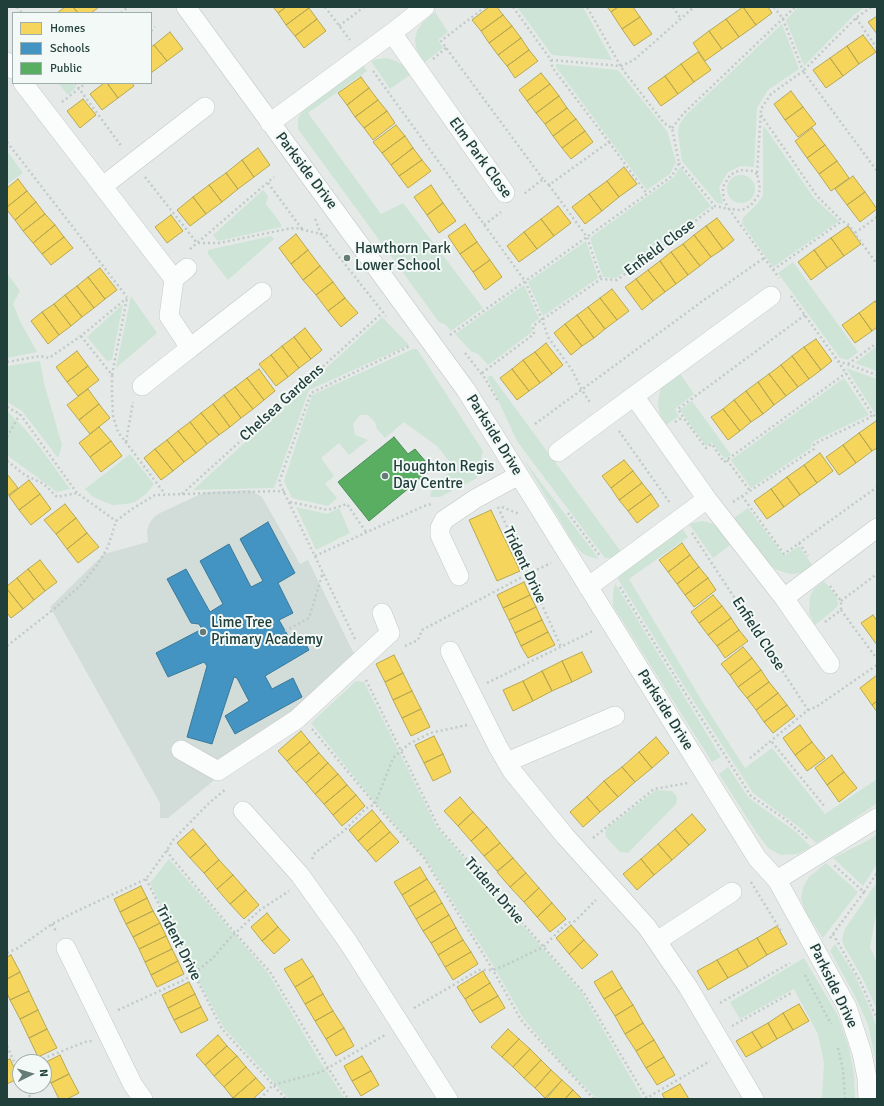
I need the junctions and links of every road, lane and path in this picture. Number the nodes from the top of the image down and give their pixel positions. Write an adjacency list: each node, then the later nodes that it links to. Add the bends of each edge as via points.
1 (186, 7): 30 (street, Parkside Drive)
2 (324, 7): 16 (path)
3 (364, 7): 16 (path)
4 (425, 7): 19 (street)
5 (485, 7): 38 (path, via 441,41)
6 (513, 7): 22 (path)
7 (588, 7): 23 (path)
8 (673, 7): 14 (path)
9 (694, 7): 14 (path)
10 (774, 7): 15 (path)
11 (795, 7): 15 (path)
12 (871, 7): 13 (path)
13 (856, 18): 20 (path); 24 (path)
14 (681, 19): 23 (path, via 634,60)
15 (783, 19): 24 (path); 31 (path, via 682,114)
16 (339, 26): 21 (path)
17 (155, 27): 18 (path)
18 (152, 30)
19 (392, 33): 21 (street); 43 (street, Elm Park Close)
20 (877, 48)
21 (362, 55): 30 (street); 49 (path)
22 (551, 60): 23 (path); 33 (path, via 552,67)
23 (621, 66): 31 (path, via 664,123)
24 (803, 71): 29 (path, via 771,94 761,110); 35 (path)
25 (24, 84): 28 (street)
26 (85, 84): 28 (path)
27 (205, 107): 41 (street)
28 (47, 114): 41 (street)
29 (761, 115): 36 (path); 48 (path, via 817,196)
30 (270, 122): 54 (street, Parkside Drive)
31 (672, 128): 34 (path)
32 (7, 142): 64 (path)
33 (610, 142): 40 (path); 42 (path)
34 (679, 163): 42 (path, via 672,176); 44 (path)
35 (877, 171)
36 (757, 174): 45 (path, via 760,189 755,201 742,210); 45 (path, via 740,170 730,176 723,187 724,200)
37 (274, 177): 39 (path)
38 (543, 179): 40 (path); 43 (path, Elm Park Close)
39 (268, 183): 50 (path); 55 (path)
40 (550, 185): 53 (path)
41 (103, 186): 58 (street)
42 (647, 194): 53 (path)
43 (509, 198): 49 (path)
44 (715, 206): 45 (path); 60 (path, Enfield Close, via 617,280)
45 (729, 209): 56 (path)
46 (315, 217): 52 (path)
47 (877, 217): 51 (path)
48 (842, 222): 51 (path, via 848,224); 59 (path)
49 (484, 225): 61 (path)
50 (302, 229): 52 (path); 55 (path, via 287,228 219,243)
51 (855, 233): 57 (path)
52 (321, 234): 54 (path); 65 (path)
53 (587, 237): 60 (path); 61 (path)
54 (356, 239): 98 (street, Parkside Drive, via 466,390)
55 (197, 242): 58 (path)
56 (764, 258): 59 (path); 83 (path)
57 (877, 264)
58 (183, 266): 73 (street, via 169,316)
59 (773, 270): 62 (path)
60 (601, 279): 68 (path)
61 (525, 281): 68 (path, Enfield Close); 70 (path, via 449,336)
62 (780, 290): 66 (path); 84 (street)
63 (262, 292): 73 (street)
64 (127, 297): 69 (path); 80 (path)
65 (382, 313): 67 (path); 104 (path, Chelsea Gardens)
66 (805, 315): 75 (path); 97 (path, via 678,409 706,448 712,444)
67 (387, 317)
68 (542, 320): 78 (path, via 533,326 534,334); 83 (path, Enfield Close, via 548,337 572,370)
69 (81, 336): 76 (path, via 49,358 40,356); 80 (path)
70 (454, 341)
71 (877, 343): 77 (path)
72 (416, 344): 101 (path, Trident Drive, via 311,392 279,482)
73 (190, 348): 82 (street)
74 (465, 353): 78 (path)
75 (838, 361): 77 (path); 79 (path)
76 (7, 362)
77 (848, 364): 81 (path)
78 (482, 373): 85 (path)
79 (846, 373): 88 (path); 97 (path)
80 (112, 375): 93 (path, via 113,416 118,432)
81 (877, 375)
82 (142, 386): 93 (path, via 133,402)
83 (582, 390): 89 (path, Enfield Close, via 591,404); 91 (path)
84 (634, 396): 89 (street); 109 (street)
85 (498, 402)
86 (7, 407): 87 (path)
87 (20, 414): 92 (path); 102 (path)
88 (872, 414): 90 (path); 100 (path, via 871,417 814,444 814,449)
89 (605, 417): 95 (street); 111 (path, Enfield Close, via 616,428)
90 (877, 417)
91 (535, 424)
92 (7, 437)
93 (126, 443): 103 (path)
94 (487, 451): 105 (path, via 482,478 474,483)
95 (558, 452)
96 (7, 461): 102 (path, via 25,475 44,484 58,497)
97 (726, 461): 100 (path)
98 (519, 475): 105 (street); 124 (street, Parkside Drive)
99 (877, 486): 106 (path, via 784,554)
100 (750, 491): 106 (path)
101 (285, 492): 104 (path); 107 (path, Trident Drive)
102 (77, 493): 113 (path)
103 (165, 494): 104 (path); 113 (path, via 155,495)
104 (182, 494)
105 (480, 496): 123 (street, via 454,512 444,520 440,528 440,535)
106 (742, 496): 109 (path)
107 (290, 502): 115 (path, via 328,510 347,504); 116 (path, Trident Drive)
108 (424, 506): 115 (path)
109 (713, 506): 111 (street); 125 (street)
110 (567, 513): 119 (path)
111 (681, 518): 119 (street); 141 (path, Enfield Close)
112 (523, 520): 121 (path, Trident Drive, via 519,514 497,505)
113 (116, 521): 132 (path, via 108,547 81,585)
114 (877, 528): 120 (street)
115 (366, 532): 116 (path)
116 (315, 556): 118 (path, Trident Drive)
117 (547, 557): 121 (path, via 551,563)
118 (323, 571): 129 (path, via 309,618); 137 (path, Trident Drive)
119 (610, 571): 124 (street); 158 (path, via 751,796 798,830)
120 (819, 571): 125 (street); 126 (path)
121 (528, 574): 133 (path, via 422,630 418,640); 134 (path, Trident Drive)
122 (877, 574): 126 (path)
123 (459, 576)
124 (588, 586): 163 (street, Parkside Drive, via 757,858)
125 (784, 598): 130 (street)
126 (841, 601): 127 (path)
127 (841, 610): 130 (path); 136 (path)
128 (382, 613): 137 (street, via 390,633)
129 (285, 631)
130 (809, 634): 138 (street)
131 (597, 637): 134 (path, via 593,631)
132 (7, 646)
133 (404, 646)
134 (561, 647): 140 (path)
135 (450, 651): 140 (street)
136 (877, 659)
137 (364, 663): 146 (street, via 297,719 218,771); 147 (path, Trident Drive, via 366,680)
138 (830, 664)
139 (877, 664): 141 (path)
140 (470, 692): 143 (street)
141 (808, 710): 145 (path)
142 (615, 716): 149 (street)
143 (485, 721): 147 (path, via 430,733 409,744); 149 (street)
144 (311, 727): 152 (path)
145 (772, 742): 148 (path); 153 (path)
146 (181, 750)
147 (402, 751): 152 (path, via 393,758); 170 (path, Trident Drive, via 439,828)
148 (749, 759)
149 (507, 762): 157 (street, via 537,803)
150 (685, 776): 157 (path, via 689,783 654,789)
151 (229, 786): 156 (path, via 172,840)
152 (375, 804): 161 (path, via 365,809 345,830 315,853); 174 (path, via 424,858)
153 (825, 807)
154 (243, 811): 161 (street)
155 (877, 818): 158 (street)
156 (167, 850): 162 (path); 167 (path)
157 (579, 850): 164 (street)
158 (821, 852): 163 (street); 166 (path)
159 (877, 872): 166 (path)
160 (748, 877): 168 (path)
161 (302, 878): 167 (path); 180 (street, via 348,942)
162 (146, 879): 172 (path, via 52,924); 176 (path, Trident Drive)
163 (777, 880): 200 (street, Parkside Drive, via 847,1007 862,1053)
164 (611, 886): 169 (street); 170 (path, via 575,922 567,923)
165 (732, 892): 169 (street)
166 (864, 892): 179 (path, via 833,934 860,981)
167 (235, 933): 176 (path, via 213,958); 189 (path, via 270,972)
168 (784, 936)
169 (657, 941): 178 (street)
170 (543, 947): 174 (path); 197 (path, Trident Drive, via 584,993)
171 (66, 948): 183 (street)
172 (7, 953)
173 (790, 962): 178 (path)
174 (493, 970): 180 (path, via 479,970); 196 (path, via 521,1020)
175 (804, 972): 181 (path)
176 (193, 974): 183 (path, via 119,1009); 190 (path, Trident Drive, via 222,1029)
177 (793, 992): 182 (path)
178 (703, 1013): 182 (street)
179 (877, 1019)
180 (399, 1022): 189 (path); 195 (street)
181 (833, 1030)
182 (716, 1034): 186 (street)
183 (110, 1040): 187 (path, via 85,1042); 191 (street)
184 (837, 1043): 199 (path, via 843,1070)
185 (7, 1046): 188 (path)
186 (726, 1051): 197 (path); 198 (street)
187 (52, 1055)
188 (12, 1057)
189 (328, 1068): 190 (path); 194 (path)
190 (273, 1085): 192 (path); 193 (path, Trident Drive)
191 (143, 1099)
192 (260, 1099)
193 (286, 1099)
194 (348, 1099)
195 (448, 1099)
196 (594, 1099)
197 (646, 1099)
198 (754, 1099)
199 (845, 1099)
200 (868, 1099)

